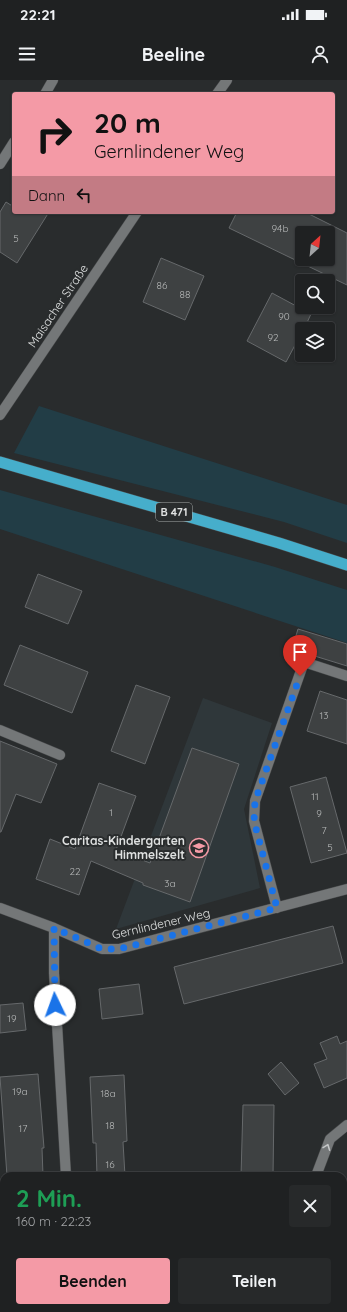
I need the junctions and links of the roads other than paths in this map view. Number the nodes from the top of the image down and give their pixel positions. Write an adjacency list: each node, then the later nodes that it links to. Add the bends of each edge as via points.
1 (54, 80): 3 (street)
2 (227, 80): 4 (street)
3 (46, 92)
4 (218, 92)
5 (12, 145): 6 (street)
6 (0, 164)
7 (136, 214): 8 (street, Maisacher Straße)
8 (0, 415)
9 (0, 462): 10 (highway, B 471, via 279,542)
10 (347, 565)
11 (347, 676): 16 (street, via 304,662 255,801 254,821)
12 (0, 730): 13 (street)
13 (60, 755)
14 (347, 889): 16 (street, Gernlindener Weg)
15 (0, 908): 17 (street, Gernlindener Weg)
16 (277, 908): 17 (street, Gernlindener Weg, via 119,949 102,949)
17 (54, 928): 19 (street, via 54,973)
18 (347, 1125): 20 (street, one-way to 18, via 330,1139)
19 (66, 1172)
20 (318, 1172)

